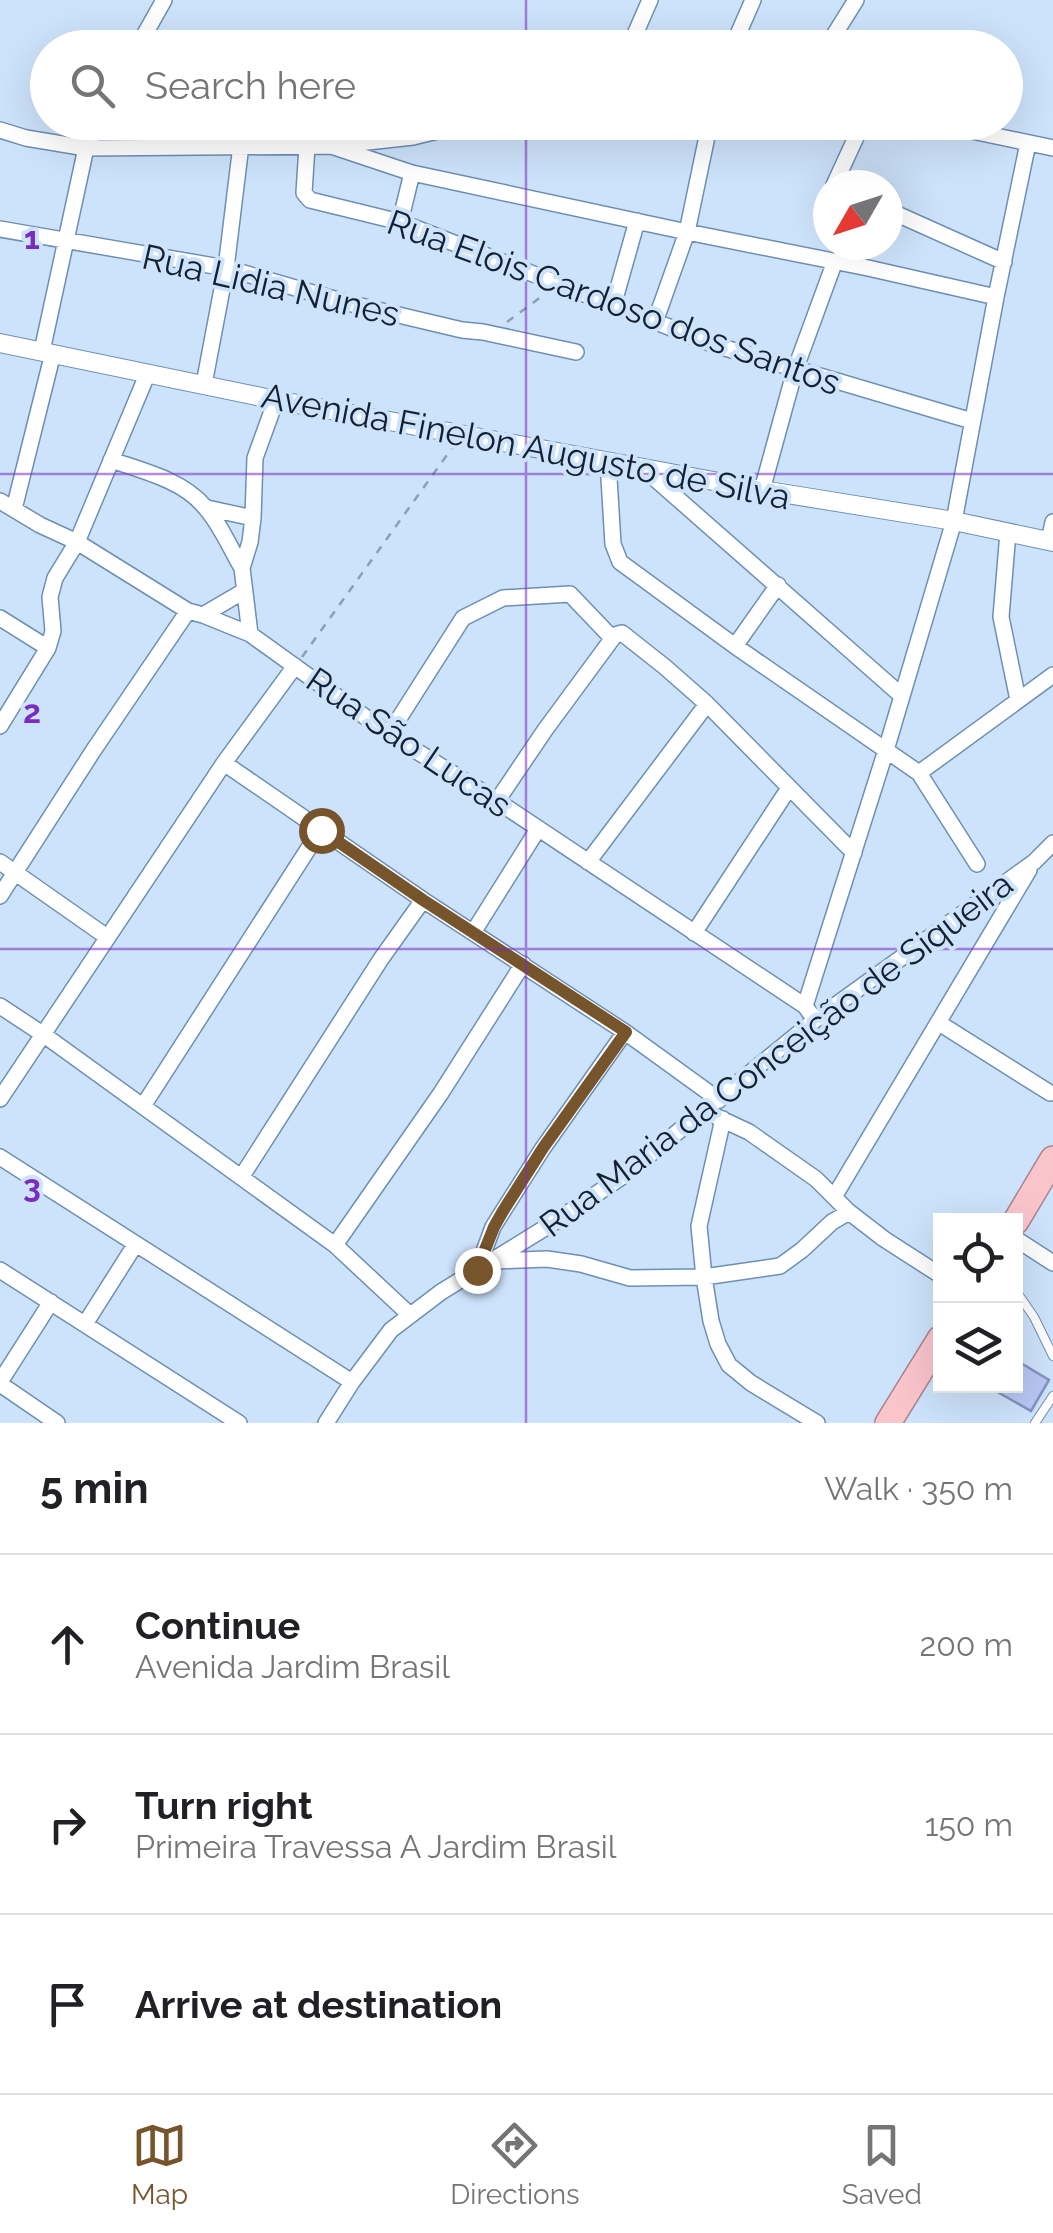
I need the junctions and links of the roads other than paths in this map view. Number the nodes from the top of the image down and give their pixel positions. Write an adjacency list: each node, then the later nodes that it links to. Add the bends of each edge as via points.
1 (164, 0): 5 (street)
2 (650, 0): 6 (street)
3 (753, 0): 7 (street)
4 (856, 0): 8 (street)
5 (147, 30)
6 (637, 30)
7 (740, 30)
8 (837, 30)
9 (0, 130): 10 (street)
10 (30, 139)
11 (38, 140): 21 (street)
12 (90, 140): 21 (street)
13 (383, 140): 20 (street)
14 (706, 140): 29 (street)
15 (855, 140): 23 (street)
16 (1014, 140): 17 (street)
17 (1028, 143): 22 (street); 32 (street)
18 (242, 146): 19 (street); 21 (street); 33 (street)
19 (307, 146): 20 (street); 27 (street, Rua Elois Cardoso dos Santos, via 306,198)
20 (330, 146): 24 (street)
21 (86, 148): 30 (street)
22 (1053, 148)
23 (841, 170)
24 (412, 173): 26 (street); 27 (street)
25 (903, 217): 32 (street)
26 (636, 221): 29 (street); 35 (street)
27 (400, 222): 35 (street, Rua Elois Cardoso dos Santos)
28 (0, 228): 30 (street, Rua Lidia Nunes)
29 (687, 232): 31 (street); 36 (street)
30 (67, 242): 33 (street, Rua Lidia Nunes); 38 (street)
31 (835, 261): 34 (street); 40 (street)
32 (1004, 262): 34 (street)
33 (226, 268): 39 (street, Rua Lidia Nunes, via 462,330); 42 (street)
34 (996, 297): 44 (street)
35 (613, 306): 36 (street, Rua Elois Cardoso dos Santos)
36 (655, 322): 40 (street, Rua Elois Cardoso dos Santos)
37 (0, 343): 38 (street, Avenida Finelon Augusto de Silva)
38 (47, 352): 41 (street, Avenida Finelon Augusto de Silva); 49 (street)
39 (576, 352)
40 (796, 370): 44 (street, Rua Elois Cardoso dos Santos); 48 (street)
41 (148, 375): 42 (street, Avenida Finelon Augusto de Silva); 45 (street)
42 (204, 384): 43 (street, Avenida Finelon Augusto de Silva)
43 (276, 400): 46 (street, Avenida Finelon Augusto de Silva); 51 (street, via 255,458)
44 (972, 421): 52 (street)
45 (112, 460): 50 (street, via 156,475); 55 (street)
46 (608, 462): 47 (street, Avenida Finelon Augusto de Silva); 63 (street, via 620,562)
47 (644, 469): 48 (street, Avenida Finelon Augusto de Silva); 57 (street)
48 (762, 490): 52 (street, Avenida Finelon Augusto de Silva)
49 (7, 505): 55 (street, Rua São Lucas)
50 (207, 508): 51 (street); 56 (street)
51 (253, 518): 56 (street)
52 (954, 521): 53 (street, Avenida Finelon Augusto de Silva); 67 (street)
53 (1008, 532): 54 (street, Avenida Finelon Augusto de Silva); 68 (street, via 1002,617)
54 (1052, 535)
55 (77, 542): 59 (street, Rua São Lucas); 64 (street, via 52,587)
56 (242, 568): 58 (street)
57 (778, 585): 63 (street); 67 (street)
58 (244, 591): 59 (street); 61 (street)
59 (195, 613): 61 (street, Rua São Lucas); 85 (street, via 92,751)
60 (0, 618): 64 (street)
61 (250, 634): 65 (street, Rua São Lucas)
62 (616, 635): 69 (street, via 624,634); 71 (street, via 570,594 504,598 464,618); 76 (street)
63 (735, 646): 72 (street)
64 (48, 648): 70 (street)
65 (295, 666): 71 (street, Rua São Lucas); 73 (street)
66 (1053, 675): 68 (street)
67 (902, 696): 72 (street)
68 (1018, 700): 74 (street)
69 (707, 704): 75 (street); 82 (street)
70 (0, 726)
71 (389, 734): 76 (street, Rua São Lucas)
72 (886, 750): 74 (street); 80 (street)
73 (224, 763): 78 (street); 90 (street)
74 (919, 773): 84 (street)
75 (789, 788): 80 (street); 89 (street)
76 (497, 801): 77 (street, Rua São Lucas)
77 (538, 828): 82 (street, Rua São Lucas); 88 (street)
78 (321, 830): 87 (street); 101 (street)
79 (1053, 843): 83 (street, Rua Maria da Conceição de Siqueira)
80 (854, 853): 93 (street)
81 (0, 862): 85 (street)
82 (588, 862): 89 (street, Rua São Lucas)
83 (1034, 862): 94 (street, Rua Maria da Conceição de Siqueira); 95 (street)
84 (976, 864)
85 (14, 873): 86 (street); 90 (street)
86 (0, 896)
87 (423, 900): 88 (street); 106 (street)
88 (474, 931): 91 (street)
89 (694, 933): 93 (street, Rua São Lucas)
90 (107, 937): 97 (street)
91 (523, 964): 96 (street); 112 (street)
92 (0, 1006): 97 (street)
93 (806, 1006): 94 (street)
94 (815, 1020): 100 (street, Rua Maria da Conceição de Siqueira)
95 (938, 1023): 98 (street); 107 (street)
96 (626, 1032): 100 (street); 116 (street, via 519,1185)
97 (44, 1034): 99 (street); 101 (street)
98 (1050, 1093)
99 (0, 1100)
100 (719, 1100): 102 (street, Rua Maria da Conceição de Siqueira)
101 (143, 1106): 106 (street)
102 (704, 1112): 103 (street); 114 (street, Rua Maria da Conceição de Siqueira, via 626,1174)
103 (722, 1119): 107 (street, via 816,1178); 118 (street, via 699,1226)
104 (0, 1157): 111 (street)
105 (1053, 1160): 109 (highway)
106 (242, 1176): 112 (street)
107 (834, 1197): 108 (street)
108 (849, 1212): 117 (street); 118 (street, via 780,1266)
109 (1021, 1213)
110 (1023, 1243): 113 (street)
111 (135, 1244): 122 (street); 125 (street)
112 (335, 1245): 121 (street)
113 (1052, 1259)
114 (492, 1260): 116 (street, Rua Maria da Conceição de Siqueira); 118 (street, via 547,1259 630,1278)
115 (0, 1270): 120 (street)
116 (477, 1270): 121 (street, Rua Maria da Conceição de Siqueira)
117 (933, 1270)
118 (704, 1278): 131 (street, via 711,1321 729,1366)
119 (1023, 1301): 124 (lane)
120 (51, 1302): 122 (street); 126 (street)
121 (410, 1315): 125 (street, Rua Maria da Conceição de Siqueira)
122 (85, 1324): 129 (street)
123 (933, 1350): 132 (highway)
124 (1053, 1356)
125 (352, 1382): 130 (street, Rua Maria da Conceição de Siqueira)
126 (0, 1383): 128 (street)
127 (1053, 1396): 133 (lane)
128 (51, 1421)
129 (239, 1423)
130 (326, 1423)
131 (817, 1423)
132 (888, 1423)
133 (1035, 1423)

